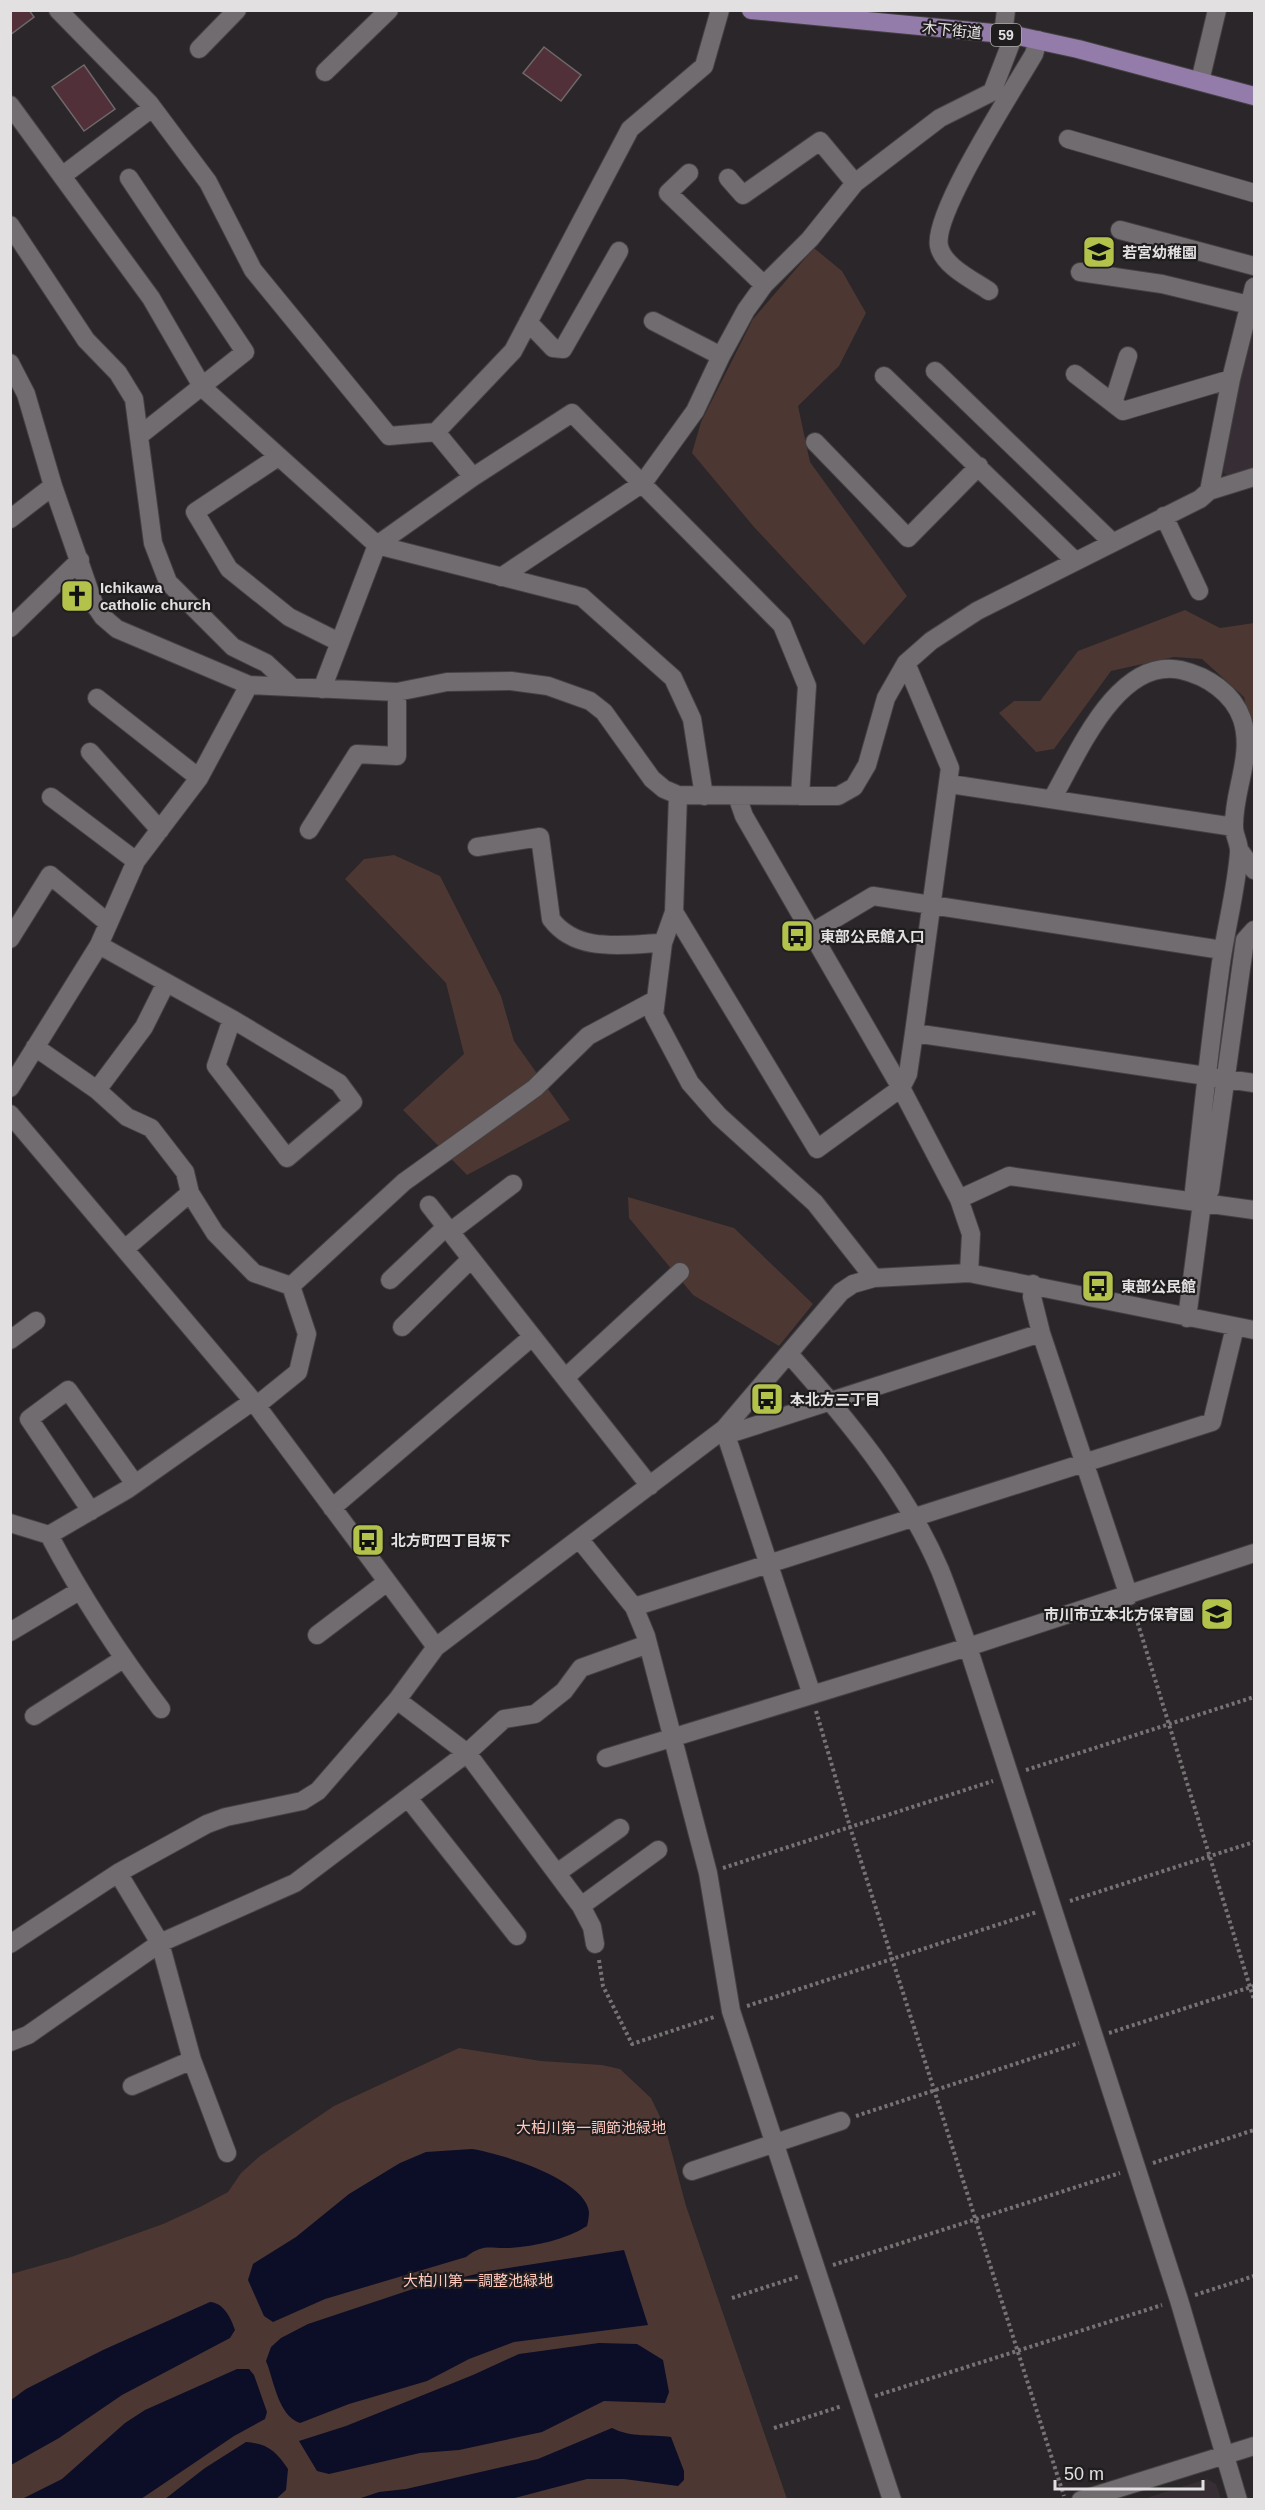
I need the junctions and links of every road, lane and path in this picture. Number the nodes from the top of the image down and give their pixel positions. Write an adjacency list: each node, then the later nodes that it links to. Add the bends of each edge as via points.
1 (58, 10): 16 (street)
2 (237, 10): 11 (street)
3 (389, 10): 12 (street)
4 (720, 10): 33 (street, via 704,66 630,129)
5 (751, 10): 8 (main road, 木下街道 / 59)
6 (1006, 10): 9 (street)
7 (1217, 10): 13 (street)
8 (823, 14): 9 (main road, 木下街道 / 59)
9 (1008, 35): 10 (main road, 木下街道 / 59); 22 (street, via 992,92 940,118)
10 (1038, 40): 13 (main road, 木下街道 / 59); 30 (street, via 1034,54 946,206 938,244 945,260)
11 (199, 49)
12 (325, 72)
13 (1200, 81): 14 (main road, 木下街道 / 59)
14 (1254, 96)
15 (10, 105): 19 (street)
16 (152, 108): 19 (street); 43 (street, via 208,182 253,270 388,436)
17 (1068, 139): 23 (street)
18 (689, 173): 29 (street, via 668,193)
19 (62, 176): 41 (street, via 151,298)
20 (129, 178): 41 (street, via 245,352)
21 (728, 178): 22 (street, via 743,195 820,141)
22 (855, 183): 29 (street, via 810,239)
23 (1254, 193)
24 (10, 225): 44 (street, via 86,340 118,373 134,399)
25 (1120, 230): 27 (street)
26 (619, 250): 33 (street, via 563,349 554,348)
27 (1254, 266)
28 (1080, 272): 31 (street)
29 (764, 285): 34 (street)
30 (989, 291)
31 (1252, 296): 40 (street)
32 (653, 321): 34 (street)
33 (528, 322): 43 (street, via 513,351)
34 (721, 356): 50 (street, via 695,411)
35 (1128, 356): 42 (street)
36 (10, 363): 51 (street, via 26,394)
37 (935, 371): 55 (street)
38 (1075, 374): 42 (street)
39 (884, 376): 47 (street)
40 (1231, 379): 42 (street, via 1123,411); 52 (street)
41 (203, 388): 44 (street); 46 (street)
42 (1113, 403)
43 (436, 432): 48 (street)
44 (139, 436): 65 (street, via 153,543 168,582 233,647 266,663)
45 (815, 442): 47 (street, via 908,538)
46 (278, 458): 56 (street); 62 (street, via 195,512 229,569 289,617)
47 (979, 466): 58 (street)
48 (473, 477): 50 (street, via 572,412); 56 (street)
49 (1254, 477): 52 (street)
50 (643, 483): 59 (street); 75 (street, via 782,625 807,686)
51 (53, 486): 54 (street); 57 (street)
52 (1209, 491): 53 (street)
53 (1164, 516): 55 (street); 60 (street)
54 (10, 519)
55 (1112, 542): 58 (street)
56 (377, 545): 59 (street); 62 (street)
57 (80, 560): 61 (street); 64 (street, via 94,604 117,629)
58 (1075, 561): 63 (street, via 977,611)
59 (501, 577): 73 (street, via 582,597 673,678 692,718)
60 (1199, 591)
61 (10, 628)
62 (339, 642): 66 (street)
63 (906, 663): 71 (street, via 950,768); 75 (street, via 886,698 867,765 854,787 838,796)
64 (249, 685): 65 (street); 70 (street)
65 (292, 687): 66 (street)
66 (322, 689): 67 (street)
67 (397, 692): 72 (street, via 447,682 511,681 548,686 590,701 604,712 652,779); 80 (street, via 396,756 357,754)
68 (97, 698): 70 (street)
69 (90, 752): 79 (street)
70 (199, 778): 79 (street)
71 (950, 784): 77 (street); 85 (street)
72 (678, 795): 73 (street); 86 (street)
73 (704, 796): 74 (street)
74 (737, 796): 75 (street); 89 (street, via 744,816)
75 (800, 796)
76 (51, 797): 83 (street)
77 (1052, 799): 78 (street); 78 (street, via 1106,706 1120,691 1138,678 1178,669 1216,685 1233,702 1242,719 1247,747)
78 (1234, 827): 82 (street)
79 (160, 830): 83 (street)
80 (309, 830)
81 (477, 847): 91 (street, via 495,836 540,837 551,919 559,930 577,941 600,944)
82 (1240, 851): 84 (street); 93 (street)
83 (135, 861): 87 (street)
84 (1254, 870)
85 (933, 906): 89 (street, via 873,896); 93 (street); 97 (street)
86 (674, 912): 91 (street); 102 (street, via 817,1149)
87 (108, 923): 90 (street, via 50,875); 92 (street)
88 (1254, 930): 99 (street, via 1245,940)
89 (811, 933): 102 (street)
90 (10, 939)
91 (663, 943): 95 (street)
92 (99, 945): 94 (street); 98 (street)
93 (1222, 950): 99 (street)
94 (166, 982): 96 (street); 103 (street, via 144,1027)
95 (655, 1000): 116 (street, via 654,1014 690,1083 719,1116 815,1203); 119 (street, via 588,1036 535,1088 404,1182)
96 (232, 1019): 96 (street, via 216,1066 287,1158 353,1102 339,1083)
97 (914, 1033): 99 (street); 102 (street, via 908,1074)
98 (36, 1047): 101 (street); 103 (street)
99 (1215, 1077): 100 (street); 108 (street, via 1194,1191)
100 (1254, 1083)
101 (10, 1088)
102 (901, 1088): 107 (street)
103 (97, 1090): 106 (street, via 127,1117 151,1128 185,1172)
104 (10, 1114): 112 (street)
105 (513, 1184): 111 (street)
106 (190, 1193): 112 (street); 119 (street, via 215,1233 254,1273)
107 (959, 1199): 108 (street, via 1009,1176); 115 (street, via 971,1234)
108 (1202, 1203): 110 (street); 120 (street)
109 (429, 1205): 111 (street)
110 (1254, 1210)
111 (448, 1230): 113 (street); 117 (street)
112 (126, 1248): 131 (street)
113 (471, 1259): 122 (street); 126 (street)
114 (680, 1272): 129 (street)
115 (969, 1273): 116 (street); 118 (street)
116 (874, 1278): 128 (street, via 841,1292)
117 (390, 1280)
118 (1033, 1284): 120 (street); 125 (street, via 1032,1297)
119 (291, 1286): 131 (street, via 307,1334 298,1372)
120 (1187, 1318): 123 (street)
121 (36, 1321): 127 (street)
122 (402, 1326)
123 (1234, 1327): 124 (street); 133 (street, via 1212,1422)
124 (1254, 1330)
125 (1041, 1333): 130 (street); 133 (street)
126 (532, 1337): 129 (street); 136 (street)
127 (10, 1340)
128 (789, 1354): 130 (street); 132 (street)
129 (565, 1378): 135 (street)
130 (831, 1401): 132 (street); 138 (street, via 877,1460)
131 (254, 1403): 134 (street); 136 (street)
132 (725, 1432): 135 (street); 143 (street)
133 (1083, 1464): 138 (street); 146 (street)
134 (135, 1484): 137 (street); 137 (street, via 68,1390 29,1419)
135 (650, 1486): 141 (street)
136 (332, 1508): 144 (street)
137 (91, 1511): 140 (street)
138 (914, 1519): 143 (street); 152 (street, via 939,1568)
139 (10, 1523): 140 (street)
140 (50, 1535): 145 (street)
141 (580, 1540): 147 (street); 151 (street)
142 (1254, 1553): 146 (street)
143 (767, 1565): 147 (street); 154 (street)
144 (387, 1582): 149 (street); 151 (street)
145 (79, 1591): 148 (street); 153 (street)
146 (1129, 1596): 152 (street); 159 (path)
147 (634, 1607): 150 (street)
148 (10, 1632)
149 (317, 1635)
150 (648, 1644): 160 (street); 161 (street, via 581,1668 564,1691 535,1714 504,1719)
151 (436, 1647): 156 (street)
152 (968, 1647): 154 (street); 163 (street)
153 (123, 1659): 157 (street); 158 (street)
154 (812, 1695): 160 (street); 165 (path)
155 (1254, 1697): 159 (path)
156 (396, 1700): 161 (street); 170 (street, via 318,1791 302,1801 207,1824)
157 (161, 1710)
158 (34, 1716)
159 (1170, 1725): 163 (path); 169 (path)
160 (673, 1738): 162 (street); 172 (street)
161 (466, 1753): 164 (street); 171 (street)
162 (606, 1758)
163 (1010, 1775): 165 (path); 174 (street)
164 (408, 1798): 175 (street); 176 (street, via 295,1883)
165 (850, 1827): 172 (path); 179 (path)
166 (620, 1828): 171 (street)
167 (1254, 1842): 169 (path)
168 (658, 1850): 173 (street)
169 (1209, 1856): 174 (path); 180 (path)
170 (118, 1873): 176 (street); 177 (street)
171 (557, 1873): 173 (street)
172 (708, 1873): 182 (street)
173 (581, 1906): 178 (street, via 592,1927)
174 (1052, 1907): 179 (path); 183 (street)
175 (517, 1936)
176 (160, 1943): 184 (street, via 28,2035); 185 (street)
177 (10, 1944)
178 (595, 1944): 182 (path, via 603,1986 632,2044)
179 (892, 1959): 182 (path); 187 (path)
180 (1252, 1986): 181 (path); 183 (path)
181 (1254, 2000)
182 (731, 2011): 190 (street)
183 (1094, 2038): 187 (path); 192 (street)
184 (10, 2042)
185 (192, 2060): 186 (street); 191 (street)
186 (132, 2086)
187 (934, 2089): 188 (path); 194 (path)
188 (841, 2121): 190 (street)
189 (1254, 2130): 192 (path)
190 (774, 2141): 193 (street); 195 (street)
191 (227, 2153)
192 (1136, 2168): 194 (path); 198 (street)
193 (692, 2171)
194 (976, 2220): 195 (path); 199 (path)
195 (817, 2270): 197 (path); 200 (street)
196 (1254, 2276): 198 (path)
197 (732, 2298)
198 (1179, 2300): 199 (path); 203 (street)
199 (1017, 2351): 200 (path); 205 (path)
200 (860, 2401): 201 (path); 204 (street)
201 (774, 2428)
202 (1254, 2446): 203 (street)
203 (1223, 2456): 206 (street); 207 (street)
204 (892, 2499)
205 (1065, 2499)
206 (1081, 2499)
207 (1238, 2499)

